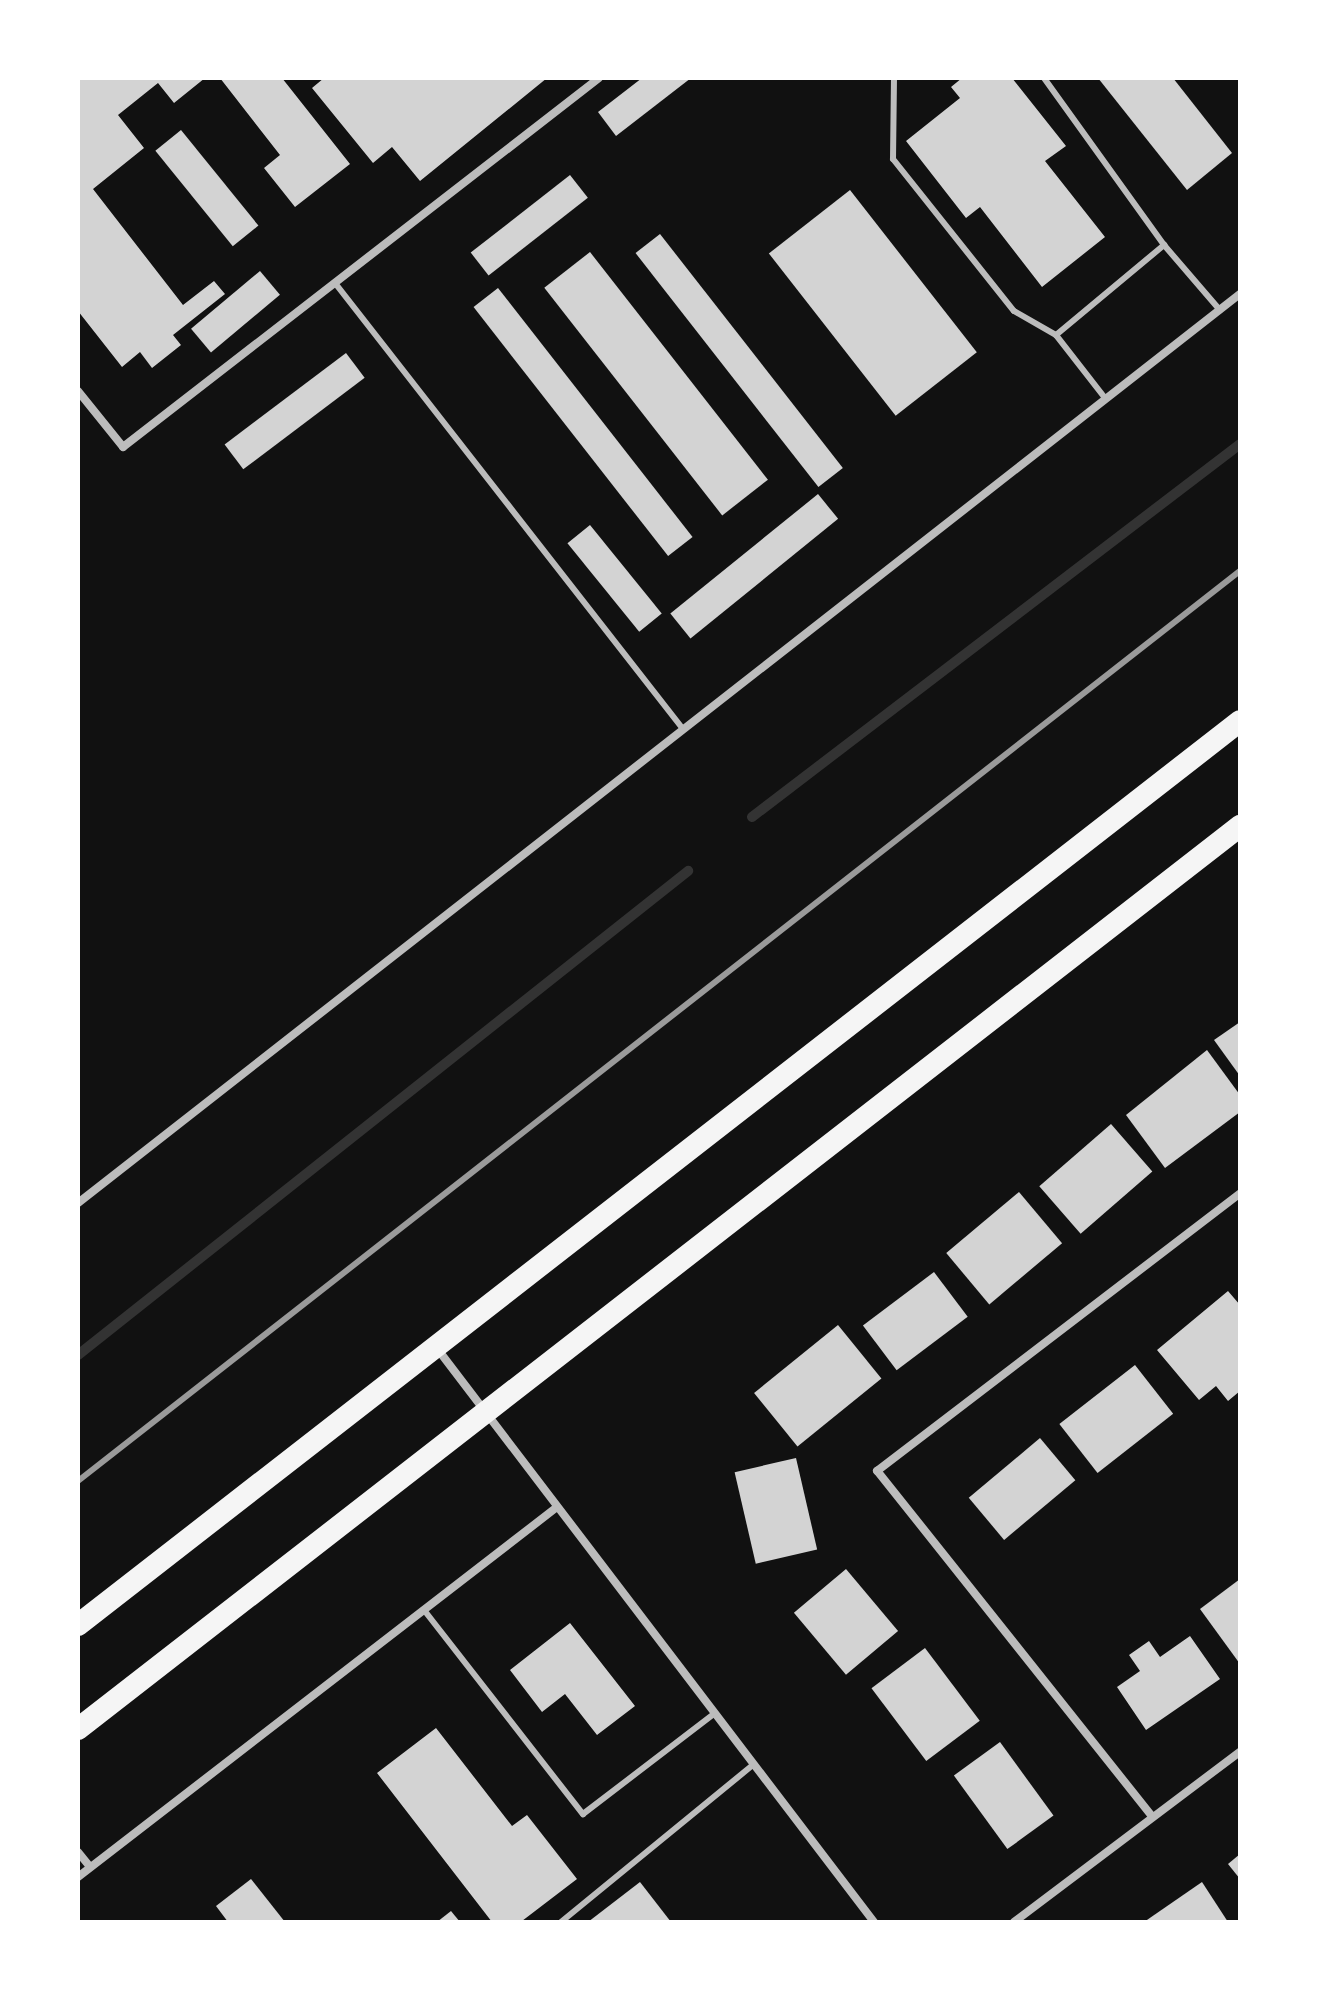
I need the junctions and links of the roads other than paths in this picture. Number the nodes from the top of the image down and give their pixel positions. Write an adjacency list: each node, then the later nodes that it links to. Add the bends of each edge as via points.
1 (599, 78): 5 (street)
2 (894, 78): 8 (lane, via 893,159 1014,311)
3 (1044, 78): 4 (lane)
4 (1164, 245): 7 (lane); 8 (lane)
5 (335, 283): 9 (street, via 123,447); 12 (lane)
6 (1240, 294): 7 (street)
7 (1220, 310): 10 (street)
8 (1056, 335): 10 (lane)
9 (78, 391)
10 (1105, 398): 12 (street)
11 (1240, 721): 16 (highway)
12 (683, 729): 15 (street)
13 (1240, 826): 17 (highway)
14 (1240, 1193): 25 (street, via 877,1471)
15 (78, 1203)
16 (436, 1347): 17 (street); 20 (highway)
17 (487, 1413): 18 (street); 22 (highway)
18 (557, 1507): 19 (street); 21 (street)
19 (424, 1610): 21 (lane, via 583,1814); 27 (street)
20 (78, 1625)
21 (715, 1713): 24 (street)
22 (78, 1729)
23 (1240, 1752): 25 (street)
24 (754, 1764): 29 (lane); 30 (street)
25 (1151, 1815): 31 (street)
26 (78, 1852): 27 (street)
27 (90, 1867): 28 (street)
28 (78, 1877)
29 (561, 1922)
30 (874, 1922)
31 (1014, 1922)

